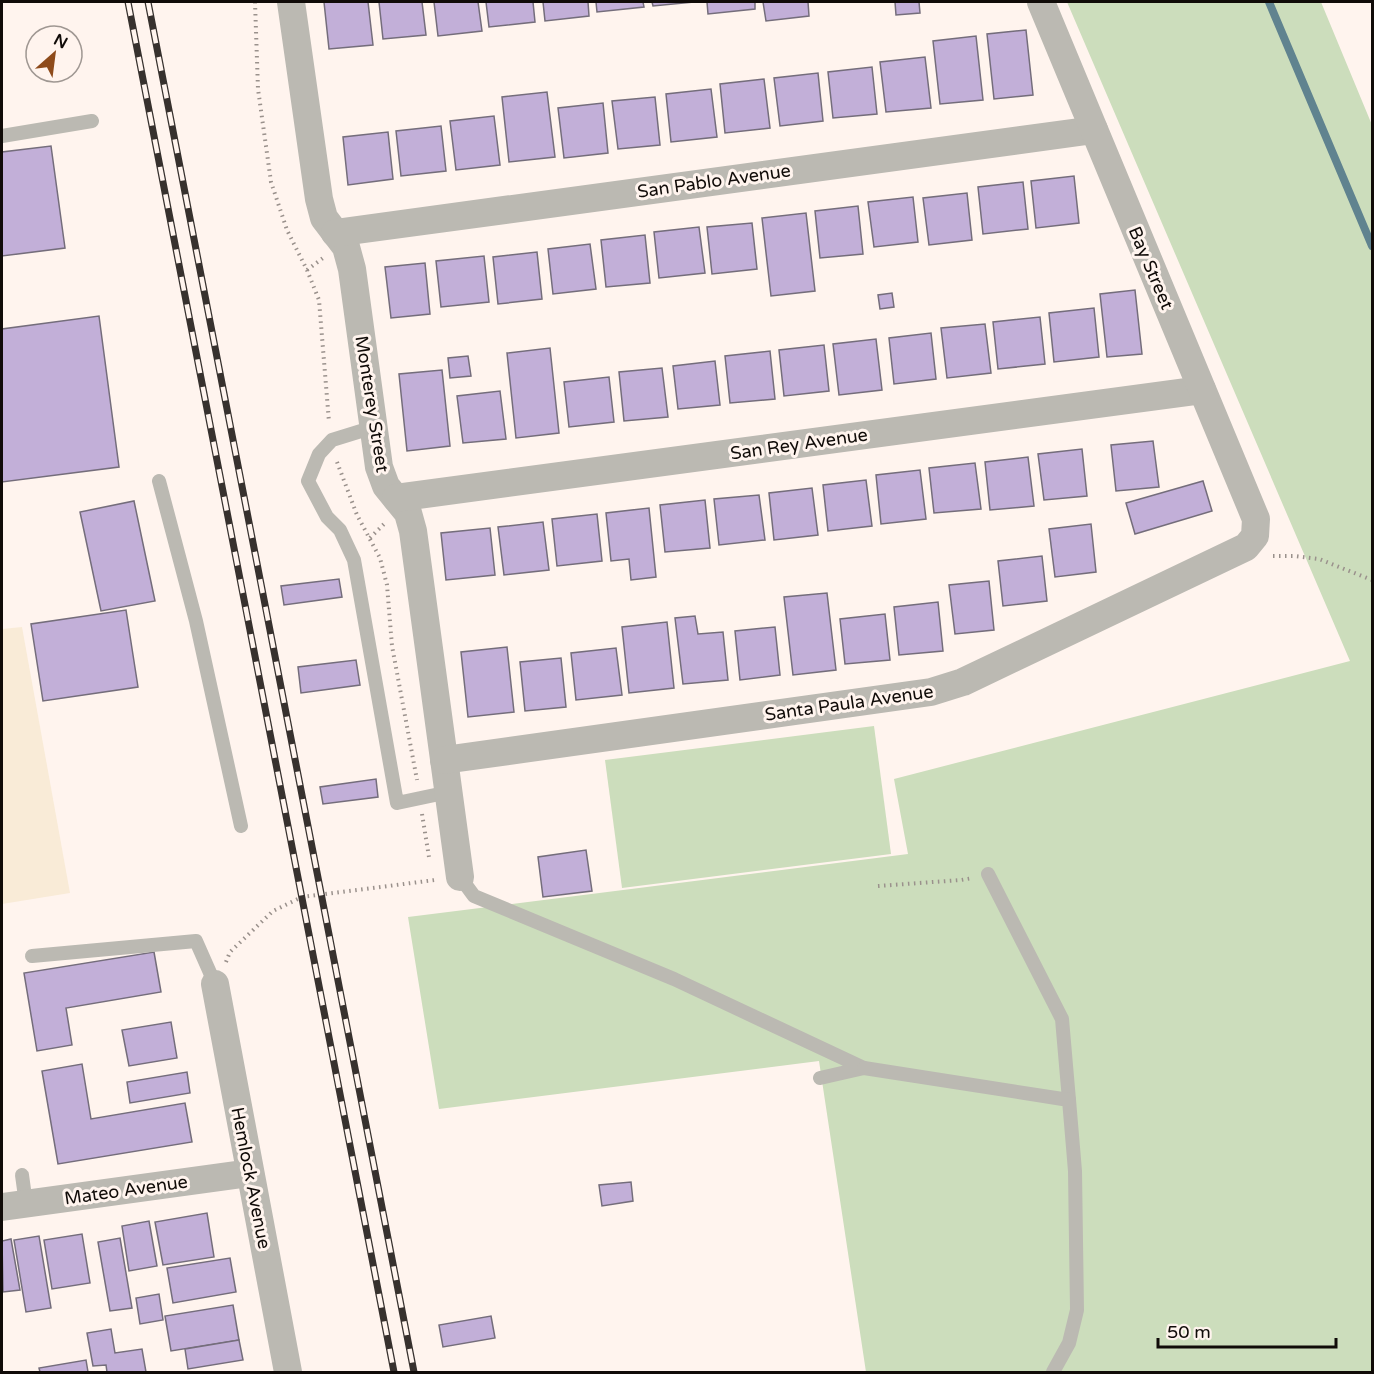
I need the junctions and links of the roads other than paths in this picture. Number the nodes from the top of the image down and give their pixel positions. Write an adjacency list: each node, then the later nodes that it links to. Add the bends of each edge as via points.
1 (291, 2): 6 (street, Monterey Street, via 318,199 324,218)
2 (1041, 2): 4 (street, Bay Street)
3 (92, 121): 5 (lane)
4 (1094, 130): 6 (street, San Pablo Avenue); 7 (street, Bay Street)
5 (2, 136)
6 (335, 232): 8 (street, Monterey Street, via 346,247 352,269)
7 (1202, 390): 10 (street, San Rey Avenue); 11 (street, Bay Street, via 1256,519)
8 (374, 427): 10 (street, Monterey Street, via 379,467); 13 (lane, via 332,440 319,454 308,481 354,560 397,802)
9 (159, 481): 14 (lane, via 196,621)
10 (396, 498): 12 (street, Monterey Street, via 408,513 413,531)
11 (1250, 542): 12 (street, Santa Paula Avenue, via 963,682 931,692)
12 (444, 760): 13 (street, Monterey Street)
13 (449, 792): 16 (street, Monterey Street)
14 (241, 826)
15 (988, 874): 21 (lane, via 1062,1019)
16 (460, 877): 19 (lane, via 474,896 674,979)
17 (32, 956): 18 (lane, via 196,941)
18 (215, 984): 22 (street, Hemlock Avenue)
19 (864, 1068): 20 (lane); 21 (lane)
20 (820, 1078)
21 (1069, 1100): 26 (lane, via 1075,1171 1077,1310 1069,1343)
22 (250, 1173): 24 (street, Mateo Avenue); 25 (street, Hemlock Avenue)
23 (22, 1175): 24 (lane)
24 (14, 1205)
25 (288, 1372)
26 (1053, 1372)

